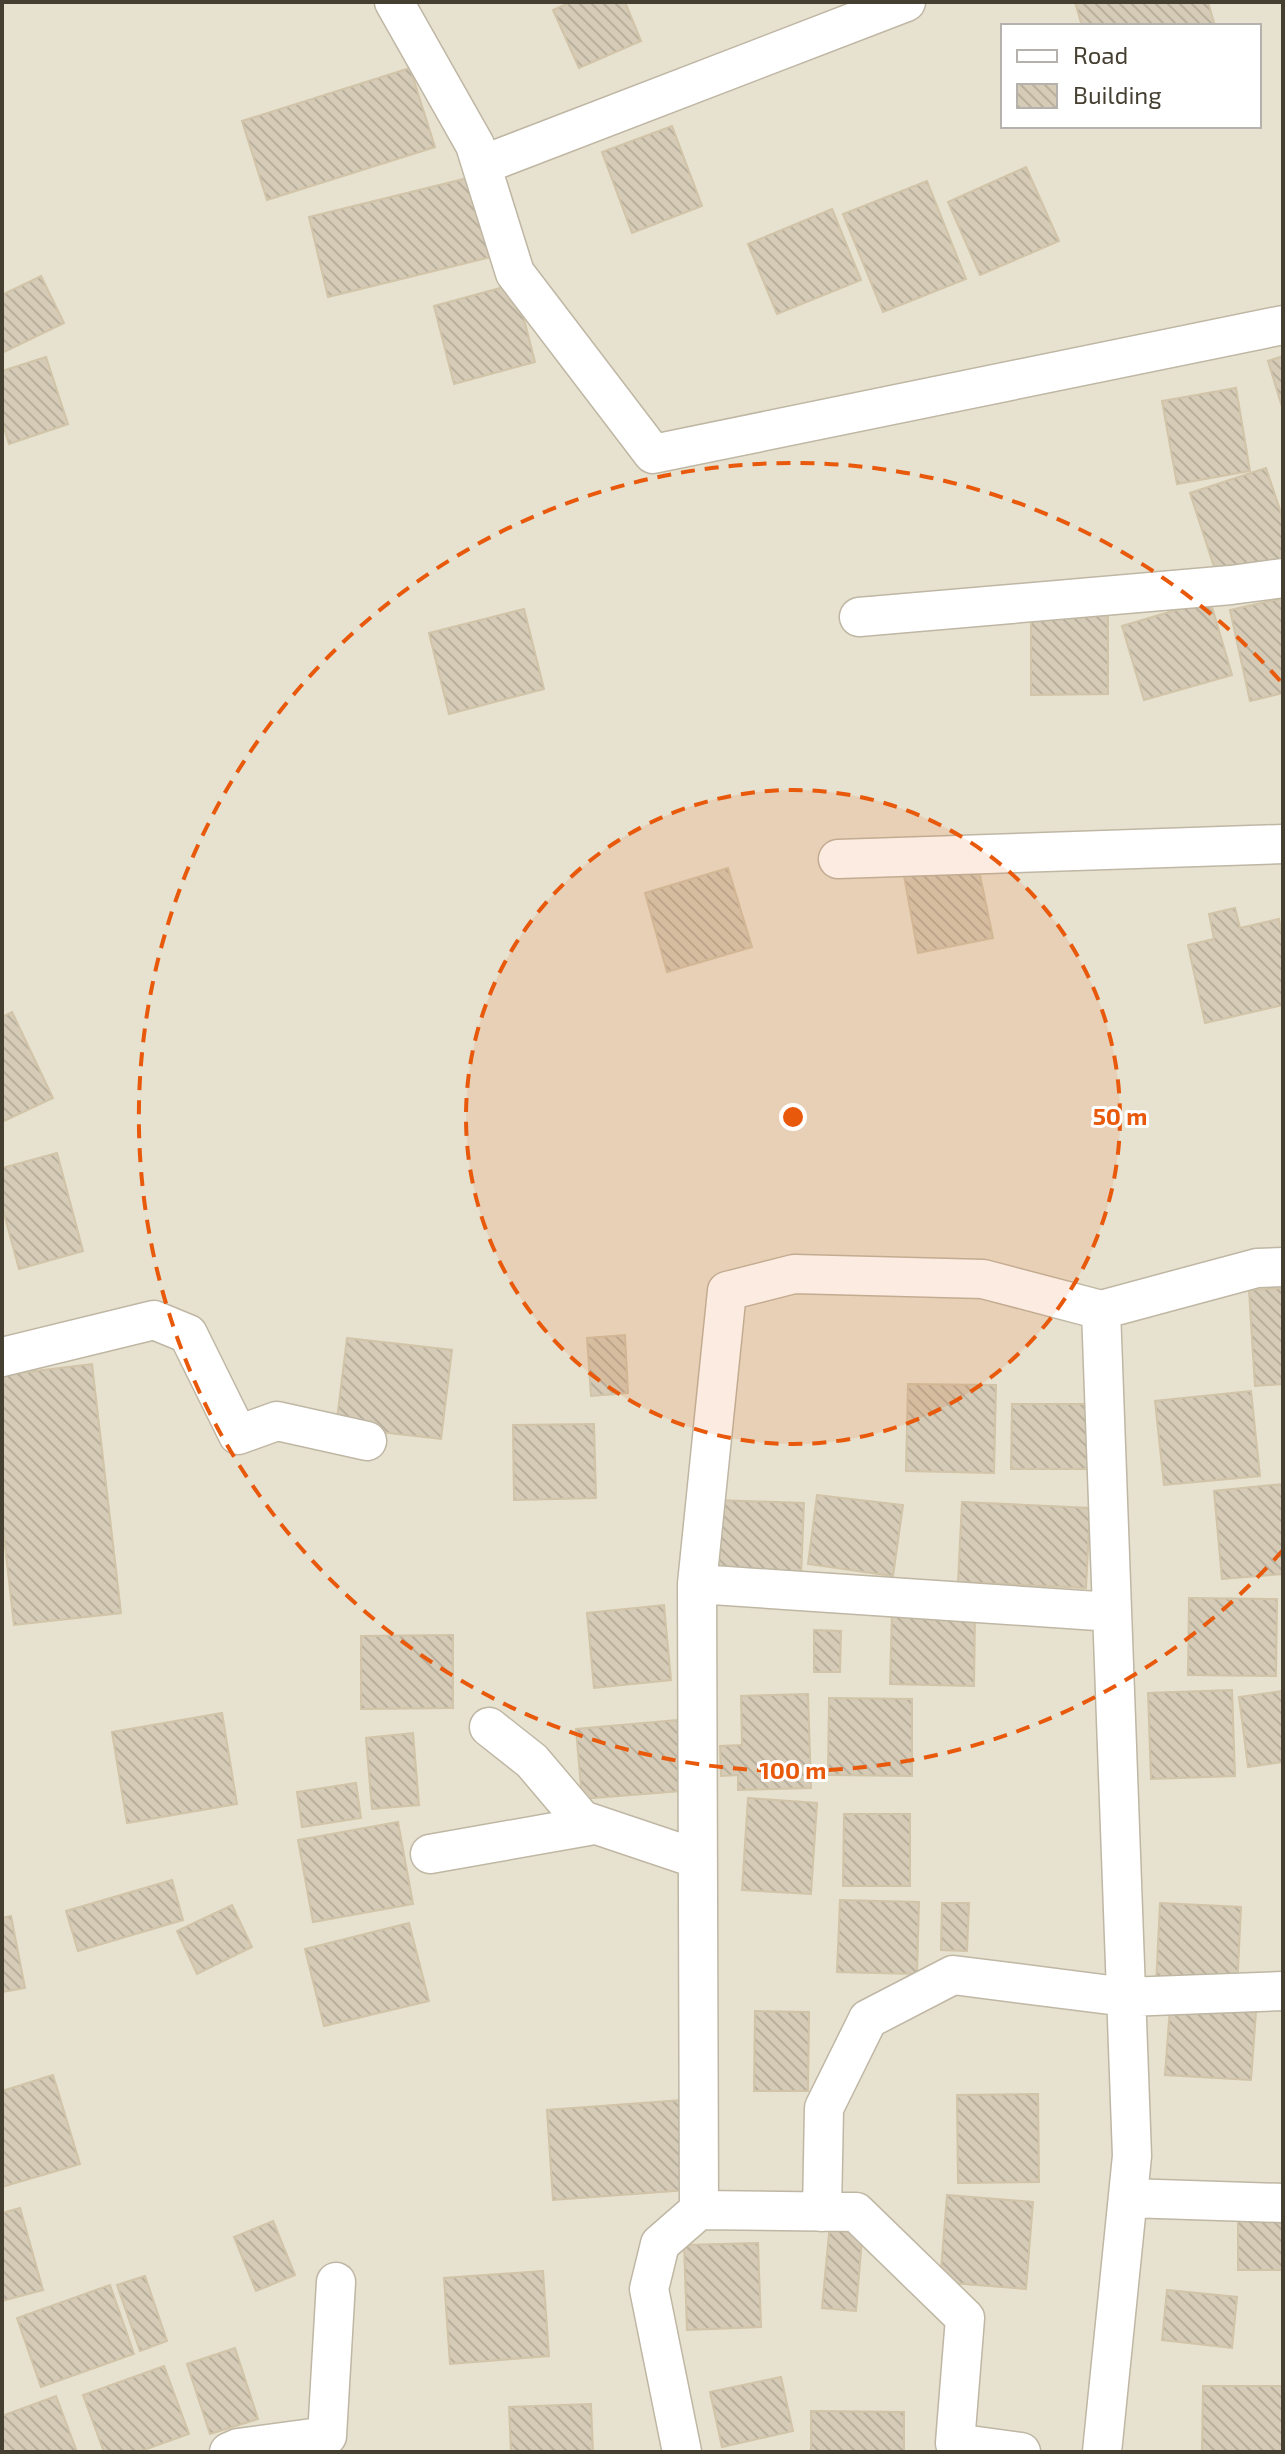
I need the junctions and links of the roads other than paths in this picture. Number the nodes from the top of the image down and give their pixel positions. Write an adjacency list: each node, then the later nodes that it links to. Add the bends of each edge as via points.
1 (394, 2): 3 (street)
2 (906, 2): 3 (street)
3 (482, 165): 4 (street, via 515,273 653,454)
4 (1283, 325)
5 (1283, 578): 6 (street)
6 (859, 617)
7 (1283, 844): 8 (street)
8 (838, 859)
9 (1283, 1267): 10 (street, via 1257,1268)
10 (1101, 1310): 13 (street, via 983,1279 794,1274 727,1291); 14 (street)
11 (2, 1357): 12 (street, via 154,1320 188,1334 238,1435 277,1421)
12 (367, 1441)
13 (697, 1584): 14 (street); 18 (street)
14 (1112, 1612): 20 (street)
15 (489, 1727): 16 (street, via 532,1761 582,1820)
16 (594, 1825): 17 (street); 18 (street)
17 (430, 1854)
18 (698, 1859): 23 (street)
19 (1283, 1991): 20 (street)
20 (1126, 1997): 21 (street, via 1132,2156); 24 (street, via 953,1975 868,2019 824,2108)
21 (1128, 2198): 22 (street); 29 (street)
22 (1283, 2203)
23 (699, 2210): 24 (street); 27 (street, via 660,2244 649,2289)
24 (822, 2212): 28 (street, via 856,2212 965,2318 955,2443)
25 (336, 2282): 26 (street, via 327,2436)
26 (229, 2452)
27 (682, 2452)
28 (1021, 2452)
29 (1102, 2452)

